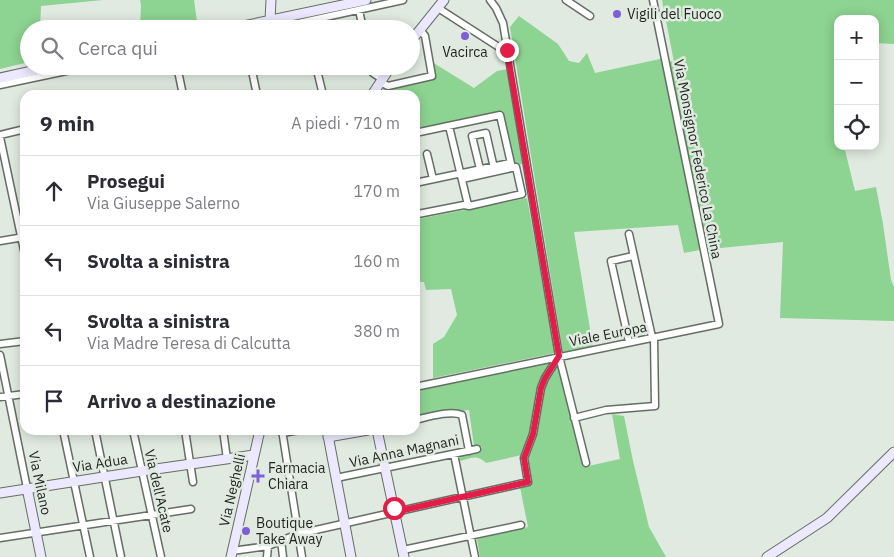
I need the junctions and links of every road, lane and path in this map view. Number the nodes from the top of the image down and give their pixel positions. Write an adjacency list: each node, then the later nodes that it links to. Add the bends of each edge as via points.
1 (271, 0): 12 (street)
2 (366, 0): 11 (street)
3 (403, 0): 9 (street)
4 (444, 0): 8 (street)
5 (490, 0): 17 (street, via 503,24)
6 (566, 0): 10 (street)
7 (653, 0): 50 (street, Via Monsignor Federico La China)
8 (439, 4): 16 (street); 17 (street)
9 (359, 10): 11 (street); 15 (street)
10 (590, 16)
11 (305, 17): 13 (street); 14 (street)
12 (270, 20)
13 (290, 20)
14 (306, 20)
15 (362, 20)
16 (420, 30): 26 (street, via 432,76 388,86)
17 (508, 53): 56 (street)
18 (20, 74): 25 (street)
19 (47, 75): 27 (street)
20 (179, 75): 28 (street)
21 (253, 75): 29 (street)
22 (318, 75): 30 (street)
23 (375, 75): 26 (street)
24 (385, 75): 26 (street)
25 (0, 78)
26 (381, 81): 31 (street)
27 (0, 85)
28 (182, 90)
29 (256, 90)
30 (321, 90)
31 (375, 90)
32 (448, 126): 34 (street); 37 (street, via 500,115); 40 (street)
33 (20, 131): 35 (street)
34 (420, 132)
35 (0, 136): 45 (street)
36 (427, 154): 41 (street)
37 (511, 166): 39 (street); 43 (street, via 516,167 522,194)
38 (480, 169): 39 (street); 39 (street, via 472,136 486,133); 40 (street)
39 (494, 169): 40 (street)
40 (460, 176): 41 (street); 43 (street)
41 (433, 180): 42 (street)
42 (420, 182)
43 (468, 205): 44 (street)
44 (420, 214)
45 (20, 224)
46 (628, 234): 49 (street)
47 (20, 238): 48 (street)
48 (0, 241)
49 (634, 256): 51 (street); 53 (street, via 611,261)
50 (719, 324): 51 (street, Viale Europa)
51 (653, 337): 53 (street, Viale Europa); 61 (street, via 655,406 606,410)
52 (20, 342): 54 (street)
53 (628, 342): 56 (street, Viale Europa)
54 (0, 344)
55 (0, 355): 59 (street, Via Milano)
56 (559, 356): 57 (street, Viale Europa); 61 (street); 88 (street, via 541,388 533,434 524,458 528,482)
57 (420, 386)
58 (20, 395): 59 (street)
59 (8, 396): 60 (street); 86 (street, Via Milano)
60 (0, 398)
61 (574, 418): 78 (street)
62 (420, 419): 73 (street, via 449,413 462,415)
63 (64, 435): 84 (street)
64 (96, 435): 82 (street)
65 (134, 435): 81 (street, Via dell'Acate)
66 (186, 435): 79 (street)
67 (223, 435): 77 (street)
68 (259, 435): 76 (street, Via Neghelli)
69 (283, 435): 97 (street)
70 (327, 435): 83 (street)
71 (378, 435): 80 (street)
72 (477, 449): 73 (street, Via Anna Magnani)
73 (469, 450): 75 (street, Via Anna Magnani)
74 (894, 452): 113 (street, via 827,518)
75 (454, 454): 80 (street, Via Anna Magnani); 88 (street)
76 (254, 455): 77 (street, Via Adua); 102 (street, Via Neghelli)
77 (227, 459): 79 (street, Via Adua)
78 (586, 463)
79 (190, 465): 81 (street, Via Adua); 85 (street)
80 (385, 468): 83 (street, Via Anna Magnani); 90 (street)
81 (142, 471): 82 (street, Via Adua); 91 (street, Via dell'Acate)
82 (104, 477): 84 (street, Via Adua); 92 (street)
83 (336, 478): 93 (street)
84 (74, 482): 86 (street, Via Adua); 95 (street)
85 (193, 482)
86 (27, 488): 87 (street, Via Adua); 96 (street, Via Milano)
87 (0, 493)
88 (463, 497): 90 (street); 98 (street)
89 (191, 509): 91 (street)
90 (395, 512): 93 (street); 103 (street)
91 (152, 515): 92 (street); 107 (street, Via dell'Acate)
92 (114, 521): 95 (street); 106 (street)
93 (344, 523): 97 (street); 111 (street)
94 (521, 525): 98 (street)
95 (83, 526): 96 (street); 105 (street)
96 (36, 533): 99 (street); 104 (street, Via Milano)
97 (298, 534): 100 (street); 110 (street)
98 (471, 536): 103 (street); 112 (street)
99 (0, 538)
100 (281, 540): 101 (street); 109 (street)
101 (268, 546): 102 (street); 108 (street)
102 (232, 554)
103 (404, 554)
104 (41, 557)
105 (90, 557)
106 (121, 557)
107 (161, 557)
108 (267, 557)
109 (283, 557)
110 (302, 557)
111 (350, 557)
112 (475, 557)
113 (767, 557)

